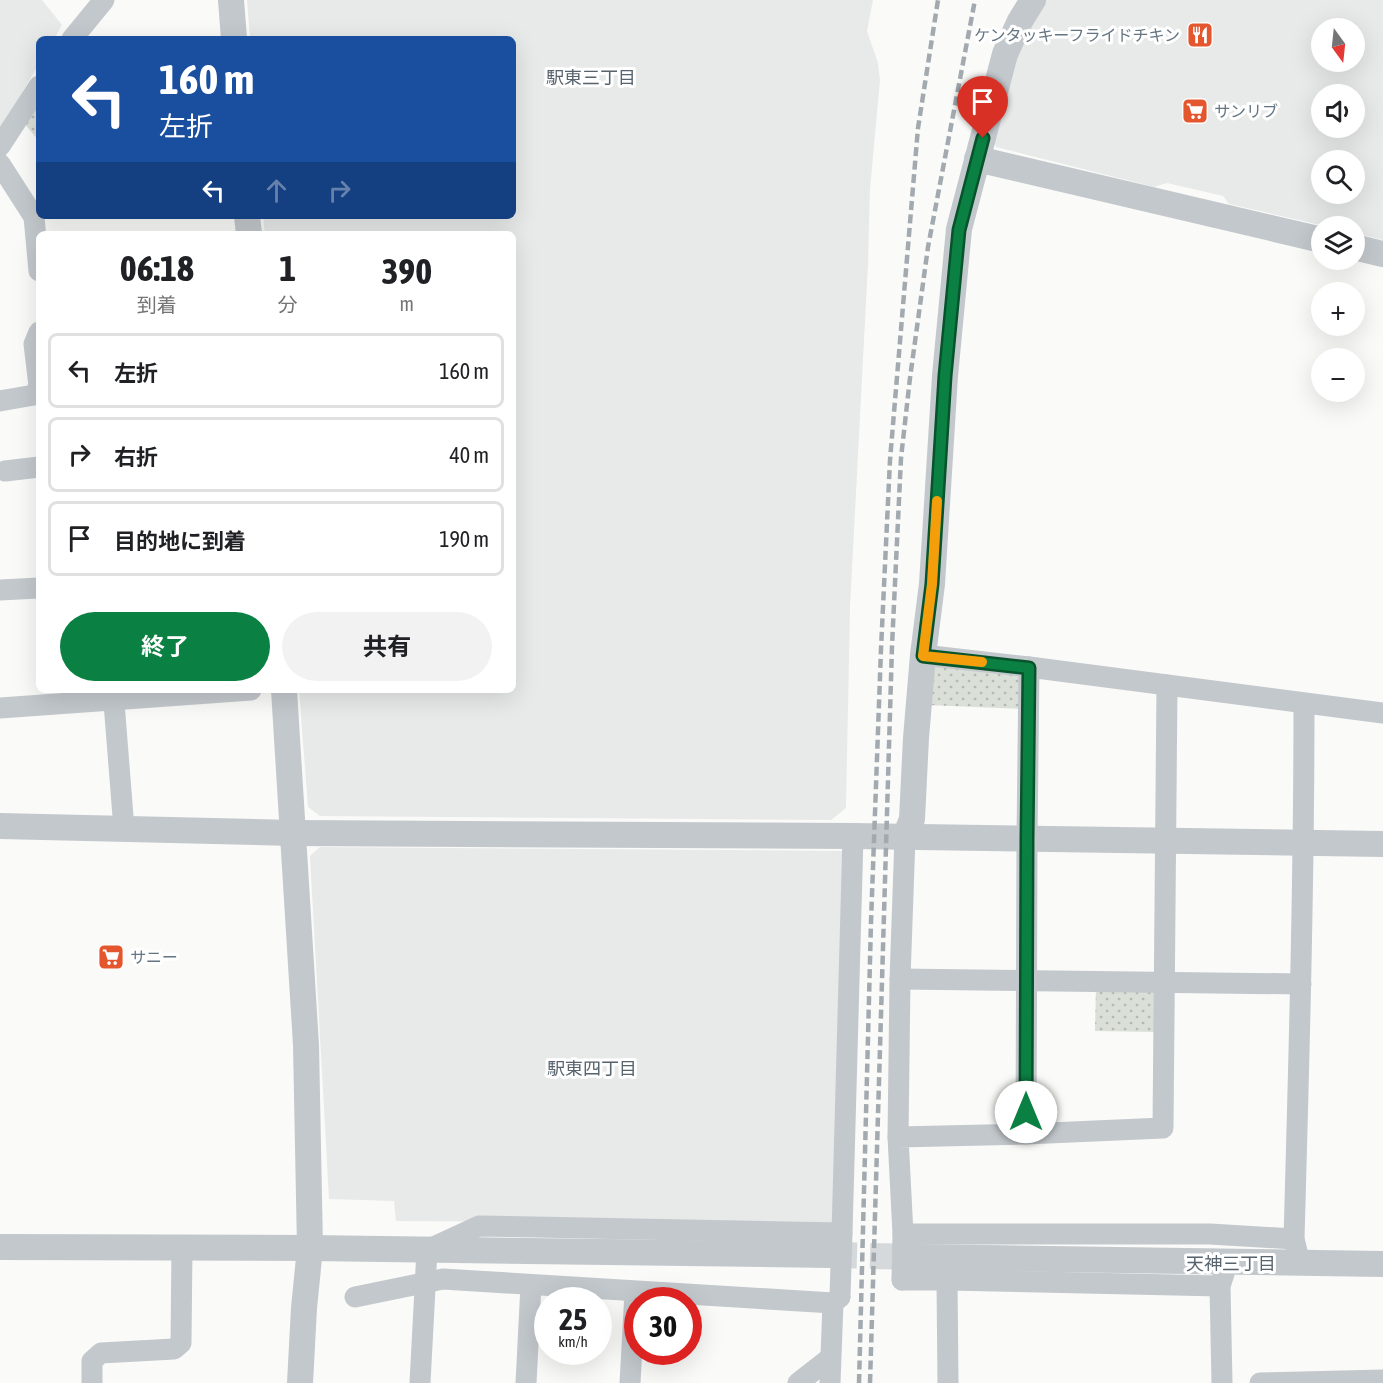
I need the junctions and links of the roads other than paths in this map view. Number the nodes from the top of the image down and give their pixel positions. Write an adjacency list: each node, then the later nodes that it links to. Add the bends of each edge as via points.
1 (104, 0): 4 (street)
2 (231, 0): 5 (street)
3 (1033, 0): 8 (street, via 1005,54)
4 (74, 36)
5 (234, 36)
6 (36, 91): 7 (street)
7 (0, 146)
8 (977, 159): 10 (street); 22 (street, via 959,230)
9 (0, 164): 11 (street, via 34,218)
10 (1311, 237)
11 (36, 239)
12 (1365, 250): 13 (street)
13 (1383, 254)
14 (36, 340): 15 (street)
15 (36, 361)
16 (36, 391): 17 (street)
17 (0, 401)
18 (36, 467): 19 (street)
19 (5, 471)
20 (36, 588): 21 (street)
21 (0, 590)
22 (923, 656): 23 (street); 35 (street, via 912,819)
23 (1029, 668): 24 (street); 36 (street)
24 (1167, 685): 28 (street); 37 (street)
25 (169, 693): 27 (street)
26 (284, 693): 33 (street)
27 (114, 695): 29 (street); 32 (street)
28 (1304, 703): 30 (street); 38 (street)
29 (0, 708)
30 (1383, 713)
31 (0, 826): 32 (street)
32 (124, 828): 33 (street)
33 (294, 832): 34 (street); 50 (street, via 306,1045)
34 (853, 836): 35 (street); 47 (street)
35 (905, 837): 36 (street); 40 (street)
36 (1027, 839): 37 (street); 41 (street)
37 (1166, 841): 38 (street); 42 (street)
38 (1304, 843): 39 (street); 43 (street)
39 (1383, 844)
40 (900, 979): 41 (street); 45 (street)
41 (1027, 980): 42 (street); 44 (street)
42 (1165, 982): 43 (street); 44 (street, via 1163,1128)
43 (1301, 984): 52 (street)
44 (1026, 1134): 45 (street)
45 (898, 1137): 46 (street)
46 (903, 1234): 52 (street, via 1210,1234); 56 (street, bridge, via 902,1280)
47 (836, 1244): 51 (street); 62 (street, bridge)
48 (0, 1247): 49 (street)
49 (182, 1248): 50 (street); 66 (street, via 181,1343 174,1349 101,1353 92,1361)
50 (310, 1248): 51 (street); 67 (street)
51 (427, 1250): 57 (street)
52 (1297, 1251): 54 (street); 55 (street)
53 (916, 1257): 55 (street)
54 (1383, 1264)
55 (1224, 1274): 56 (street); 74 (street)
56 (947, 1280): 73 (street)
57 (426, 1283): 58 (street, via 443,1280); 61 (street); 68 (street)
58 (531, 1285): 59 (street); 69 (street)
59 (624, 1291)
60 (702, 1295): 62 (street)
61 (355, 1297)
62 (837, 1300): 63 (street)
63 (830, 1358): 71 (street); 72 (street)
64 (631, 1365): 70 (street)
65 (1383, 1380): 75 (street)
66 (92, 1383)
67 (300, 1383)
68 (420, 1383)
69 (526, 1383)
70 (630, 1383)
71 (798, 1383)
72 (830, 1383)
73 (948, 1383)
74 (1222, 1383)
75 (1260, 1383)

